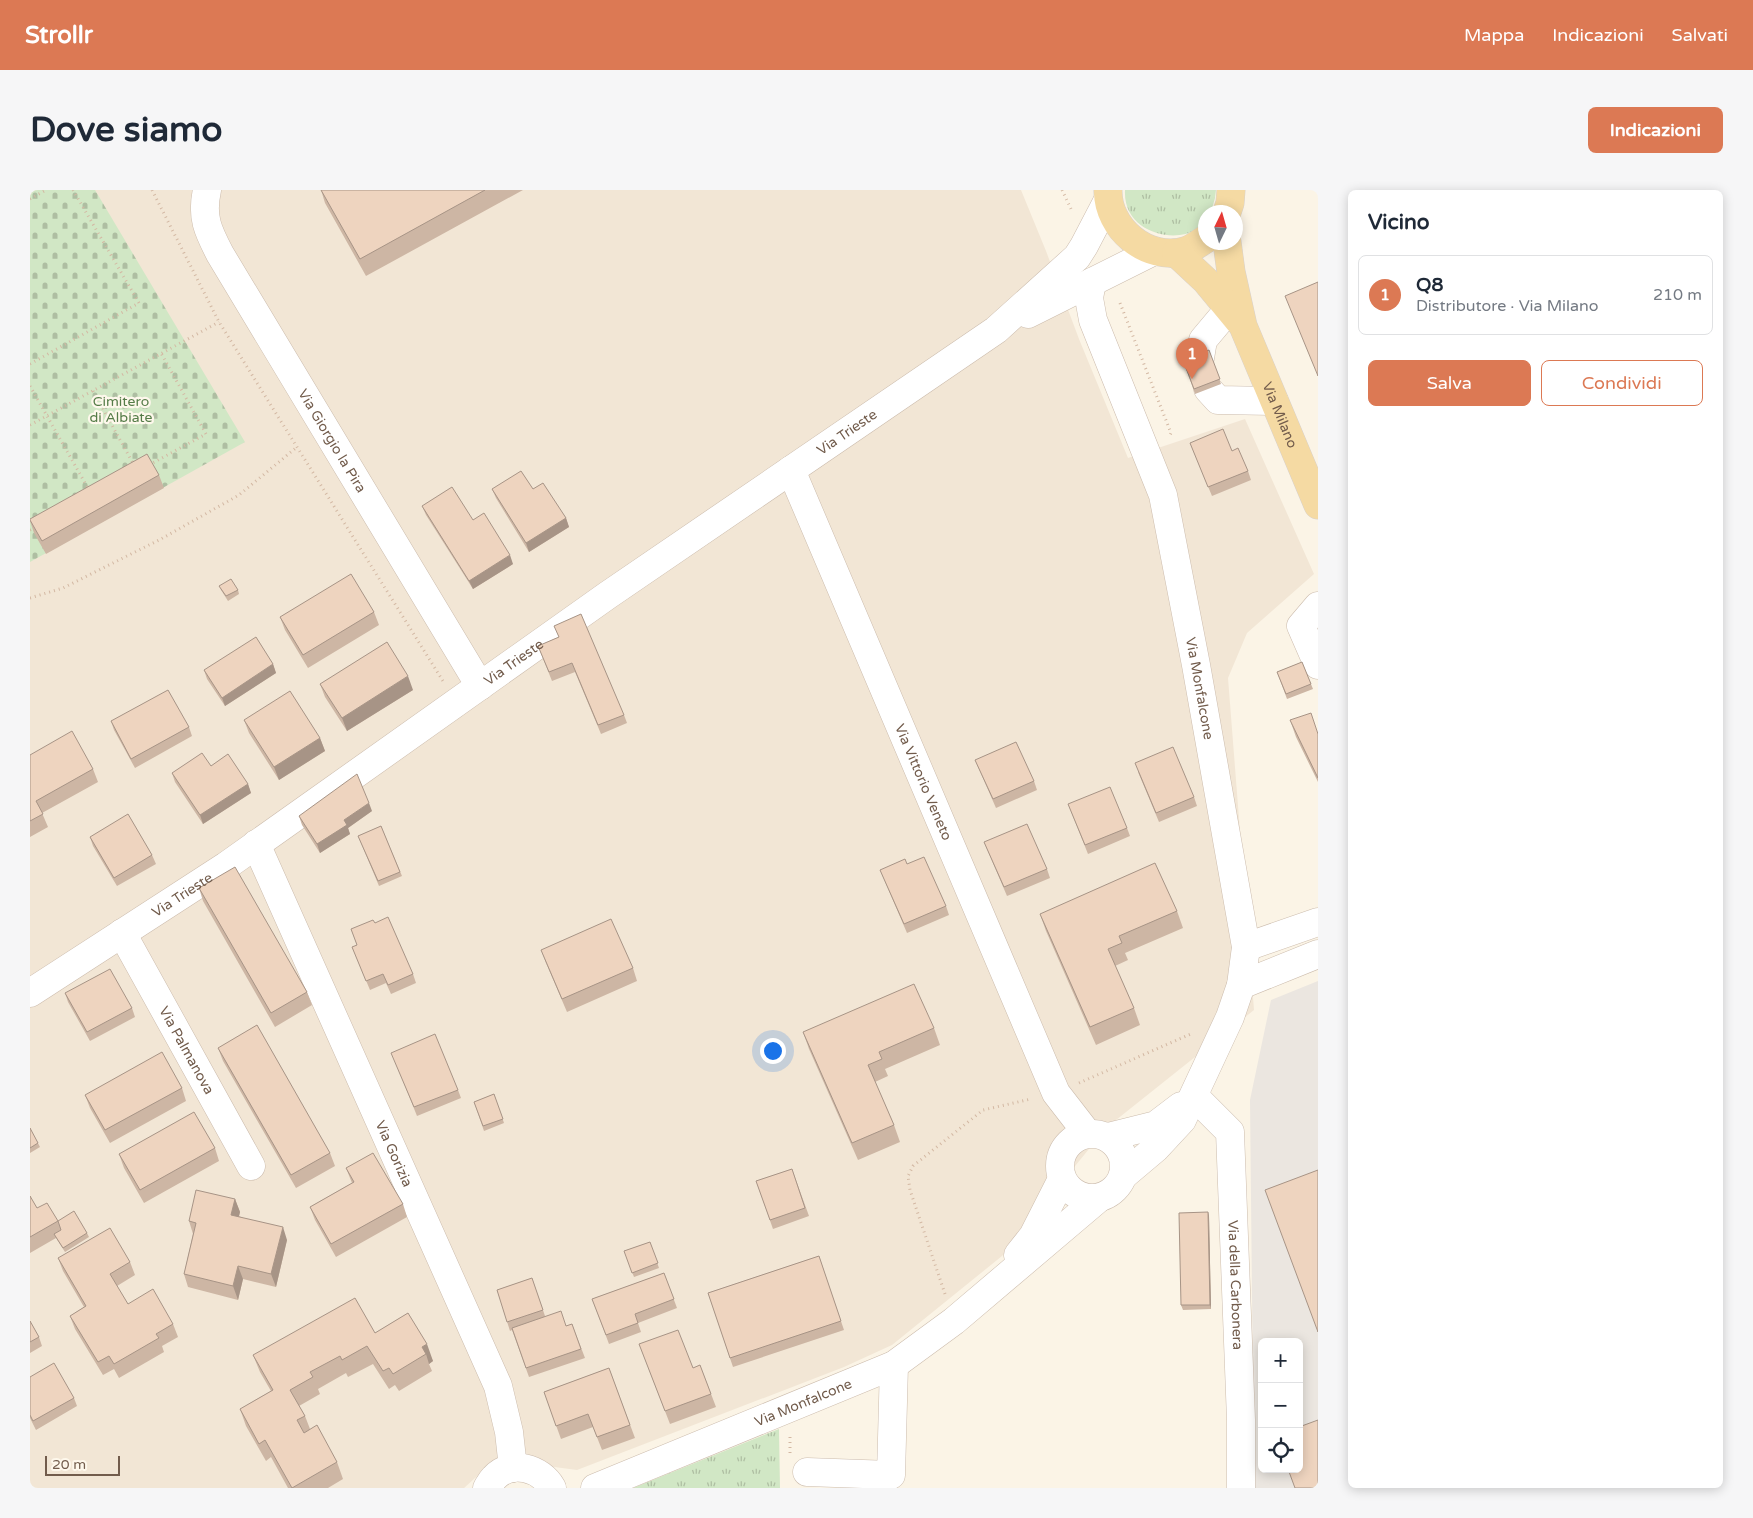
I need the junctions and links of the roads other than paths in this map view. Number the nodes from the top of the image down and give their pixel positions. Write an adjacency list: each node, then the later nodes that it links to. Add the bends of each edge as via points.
1 (207, 190): 16 (street, Via Giorgio la Pira, via 204,205 206,227 220,254)
2 (1108, 195): 5 (main road, Via Milano, via 1116,222 1132,241); 8 (street, Via Trieste, via 1077,257)
3 (1198, 244): 5 (main road, via 1187,251)
4 (1228, 250): 7 (main road, Via Milano)
5 (1165, 252): 6 (street, Via Trieste); 7 (main road, Via Milano, via 1206,281)
6 (1092, 282): 8 (street, Via Trieste); 20 (street, Via Monfalcone, via 1089,298 1093,320 1163,495)
7 (1236, 318): 9 (street, via 1203,340); 11 (main road, Via Milano)
8 (996, 330): 12 (street, Via Trieste)
9 (1200, 358)
10 (1208, 389): 11 (street, via 1218,400)
11 (1274, 401): 13 (main road, Via Milano)
12 (791, 470): 16 (street, Via Trieste); 24 (street, Via Vittorio Veneto)
13 (1318, 505)
14 (1318, 606): 15 (street, via 1301,626)
15 (1318, 664)
16 (480, 686): 17 (street, Via Trieste)
17 (256, 844): 19 (street, Via Trieste); 34 (street, Via Gorizia, via 498,1386 509,1432)
18 (1318, 922): 20 (street)
19 (122, 933): 23 (street, Via Trieste); 27 (street, Via Palmanova)
20 (1246, 947): 22 (street, Via Monfalcone)
21 (1318, 954): 22 (street)
22 (1242, 985): 25 (street, Via Monfalcone)
23 (30, 993)
24 (1056, 1093): 26 (street, Via Vittorio Veneto); 28 (street, Via Vittorio Veneto)
25 (1194, 1096): 26 (street, Via Monfalcone, via 1156,1125); 29 (street, Via Monfalcone, via 1182,1120); 38 (street, Via della Carbonera, via 1230,1132)
26 (1098, 1135): 28 (street, via 1076,1137 1069,1143 1062,1152); 29 (street, via 1115,1143 1122,1152)
27 (251, 1166)
28 (1060, 1172): 30 (street, via 1068,1188 1077,1195); 31 (street, Via Monfalcone, via 1033,1236)
29 (1124, 1175): 30 (street, via 1113,1191)
30 (1099, 1198): 31 (street, Via Monfalcone)
31 (994, 1287): 32 (street, Via Monfalcone)
32 (894, 1365): 33 (street, via 891,1476); 37 (street, Via Monfalcone)
33 (798, 1467)
34 (513, 1468): 35 (street, via 494,1477); 36 (street, via 530,1469 541,1474)
35 (487, 1488)
36 (552, 1488)
37 (595, 1488)
38 (1241, 1488)

